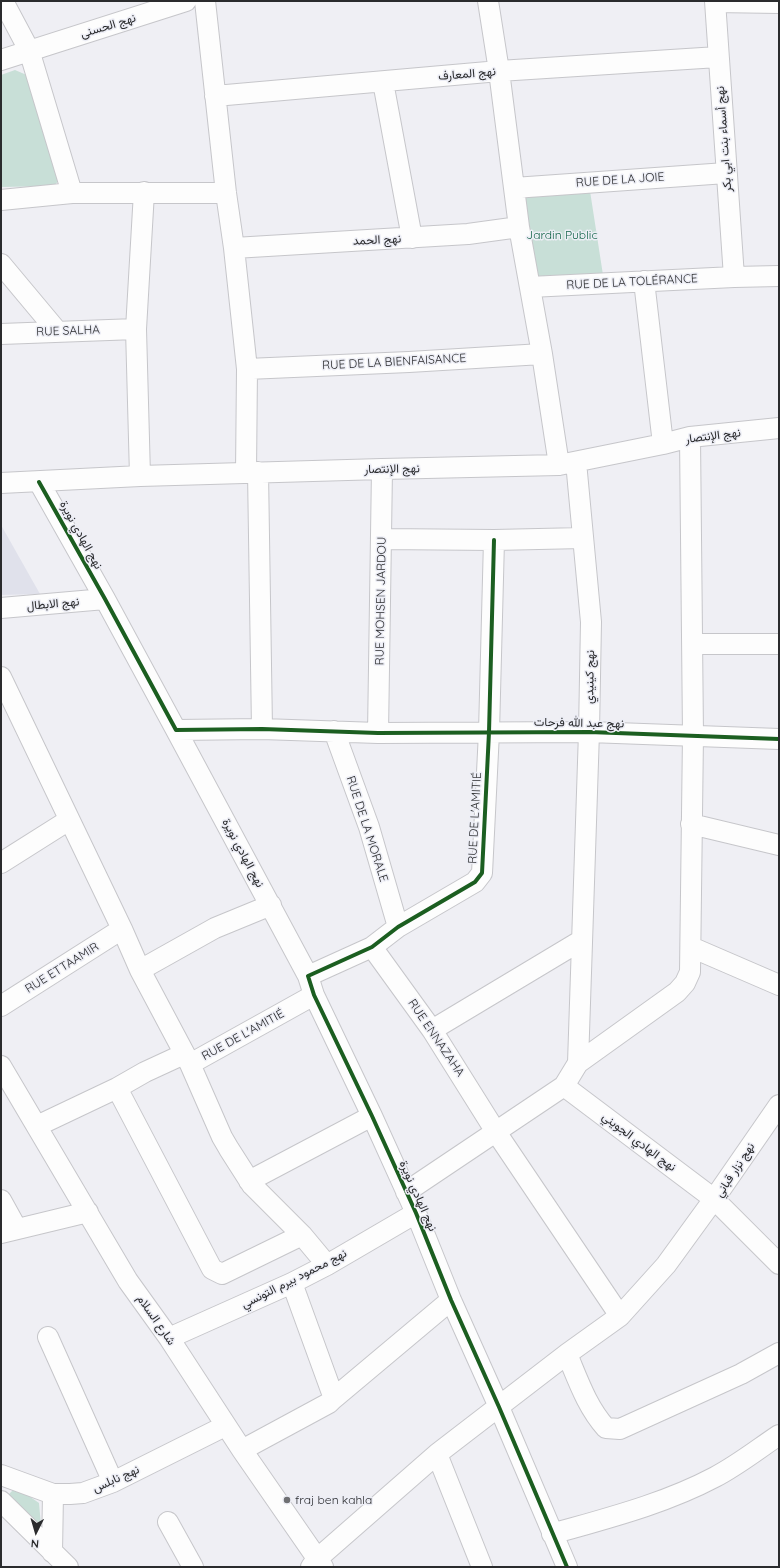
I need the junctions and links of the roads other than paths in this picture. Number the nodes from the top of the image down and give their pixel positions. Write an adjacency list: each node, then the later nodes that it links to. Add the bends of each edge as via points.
1 (3, 1): 7 (street)
2 (186, 1): 7 (street, نهج الحسنى)
3 (205, 1): 12 (street)
4 (488, 1): 10 (street, نهج كينيدي)
5 (715, 2): 6 (street); 8 (street, نهج أسماء بنت ابي بكر)
6 (779, 3)
7 (29, 50): 9 (street, نهج الحسنى); 16 (street)
8 (718, 57): 10 (street, نهج المعارف); 13 (street, نهج أسماء بنت ابي بكر)
9 (1, 60)
10 (500, 71): 11 (street, نهج المعارف); 14 (street, نهج كينيدي)
11 (383, 82): 12 (street, نهج المعارف); 20 (street)
12 (215, 96): 17 (street)
13 (726, 173): 14 (street, RUE DE LA JOIE); 24 (street, نهج أسماء بنت ابي بكر)
14 (514, 188): 19 (street, نهج كينيدي)
15 (144, 192): 16 (street); 17 (street); 27 (street)
16 (72, 193): 18 (street)
17 (226, 193): 21 (street)
18 (1, 200)
19 (519, 228): 20 (street, نهج الحمد); 26 (street, نهج كينيدي)
20 (412, 238): 21 (street, نهج الحمد)
21 (234, 248): 31 (street)
22 (1, 264): 28 (street)
23 (779, 276): 24 (street, RUE DE LA TOLÉRANCE)
24 (734, 277): 25 (street, RUE DE LA TOLÉRANCE)
25 (644, 281): 26 (street, RUE DE LA TOLÉRANCE); 34 (street)
26 (530, 287): 30 (street, نهج كينيدي)
27 (136, 329): 28 (street, RUE SALHA); 38 (street)
28 (57, 331): 29 (street, RUE SALHA)
29 (1, 334)
30 (542, 354): 31 (street, RUE DE LA BIENFAISANCE); 35 (street, نهج كينيدي)
31 (246, 369): 37 (street)
32 (779, 428): 33 (street, نهج الإنتصار)
33 (690, 437): 34 (street, نهج الإنتصار); 46 (street)
34 (663, 444): 35 (street, نهج الإنتصار)
35 (568, 464): 36 (street, نهج الإنتصار); 41 (street, نهج كينيدي)
36 (382, 469): 37 (street, نهج الإنتصار); 42 (street, RUE MOHSEN JARDOU)
37 (252, 473): 38 (street, نهج الإنتصار); 50 (street)
38 (140, 476): 39 (street, نهج الإنتصار)
39 (39, 482): 40 (street, نهج الإنتصار); 44 (street, نهج الهادي نويرة)
40 (1, 483)
41 (583, 538): 43 (street); 53 (street, نهج كينيدي, via 591,622)
42 (382, 539): 43 (street); 54 (street, RUE MOHSEN JARDOU)
43 (494, 540): 52 (street, RUE DE L'AMITIÉ)
44 (105, 599): 45 (street, نهج الابطال); 49 (street, نهج الهادي نويرة)
45 (1, 608)
46 (693, 644): 47 (street); 55 (street)
47 (779, 644)
48 (1, 677): 57 (street)
49 (176, 730): 50 (street, نهج عبد الله فرحات); 61 (street, نهج الهادي نويرة)
50 (262, 730): 51 (street, نهج عبد الله فرحات)
51 (334, 731): 54 (street, نهج عبد الله فرحات); 62 (street, RUE DE LA MORALE, via 369,827)
52 (489, 732): 53 (street, نهج عبد الله فرحات); 54 (street, نهج عبد الله فرحات); 62 (street, RUE DE L'AMITIÉ, via 482,873 475,882)
53 (589, 732): 55 (street, نهج عبد الله فرحات); 64 (street, نهج كينيدي)
54 (378, 733)
55 (693, 735): 56 (street, نهج عبد الله فرحات); 58 (street)
56 (779, 739)
57 (69, 820): 60 (street); 63 (street)
58 (691, 824): 59 (street); 66 (street)
59 (779, 845)
60 (1, 863)
61 (271, 905): 67 (street, via 215,928); 68 (street, نهج الهادي نويرة)
62 (398, 927): 65 (street, RUE DE L'AMITIÉ)
63 (122, 929): 67 (street); 71 (street, RUE ETTAAMIR)
64 (582, 940): 72 (street); 74 (street, نهج كينيدي)
65 (372, 947): 68 (street, RUE DE L'AMITIÉ); 72 (street, RUE ENNAZAHA)
66 (691, 947): 69 (street); 74 (street, via 690,972 677,992)
67 (140, 970): 73 (street)
68 (308, 976): 70 (street)
69 (779, 985)
70 (314, 995): 73 (street, RUE DE L'AMITIÉ); 79 (street, نهج الهادي نويرة)
71 (1, 1006)
72 (432, 1030): 81 (street, RUE ENNAZAHA)
73 (187, 1059): 77 (street, RUE DE L'AMITIÉ, via 144,1072); 82 (street, via 222,1137)
74 (578, 1063): 76 (street)
75 (2, 1069): 80 (street, شارع السلام)
76 (564, 1086): 81 (street); 84 (street, نهج الهادي الجويني)
77 (117, 1088): 80 (street, RUE DE L'AMITIÉ); 89 (street, via 212,1269 222,1274)
78 (779, 1105): 84 (street, نهج نزار قباني)
79 (372, 1116): 82 (street); 83 (street, نهج الهادي نويرة)
80 (37, 1126): 86 (street, شارع السلام)
81 (496, 1132): 83 (street); 94 (street, RUE ENNAZAHA)
82 (249, 1182): 89 (street)
83 (406, 1192): 87 (street, نهج الهادي نويرة)
84 (714, 1199): 90 (street, نهج نزار قباني); 94 (street, via 666,1265)
85 (1, 1200): 88 (street)
86 (88, 1212): 88 (street); 96 (street, شارع السلام, via 128,1281)
87 (416, 1213): 91 (street, نهج محمود بيرم التونسي); 93 (street, نهج الهادي نويرة)
88 (9, 1231)
89 (302, 1235): 91 (street)
90 (779, 1264)
91 (327, 1265): 92 (street, نهج محمود بيرم التونسي)
92 (292, 1283): 96 (street, نهج محمود بيرم التونسي); 99 (street)
93 (451, 1300): 99 (street); 100 (street, نهج الهادي نويرة)
94 (620, 1316): 98 (street)
95 (48, 1337): 106 (street)
96 (169, 1338): 101 (street, شارع السلام)
97 (779, 1353): 98 (street, via 741,1374 620,1429 606,1428 596,1417)
98 (567, 1354): 100 (street)
99 (333, 1399): 103 (street)
100 (499, 1407): 104 (street); 110 (street, نهج الهادي نويرة)
101 (225, 1426): 103 (street, شارع السلام); 106 (street, نهج نابلس)
102 (779, 1435): 110 (street, via 716,1476 686,1490 630,1512)
103 (242, 1450): 112 (street, شارع السلام)
104 (437, 1454): 112 (street); 115 (street)
105 (1, 1475): 107 (street, نهج نابلس)
106 (113, 1482): 107 (street, نهج نابلس, via 83,1493)
107 (53, 1494): 111 (street)
108 (1, 1501): 111 (street)
109 (168, 1522): 114 (street)
110 (552, 1534): 116 (street, نهج الهادي نويرة)
111 (52, 1552): 113 (street)
112 (317, 1564)
113 (68, 1567)
114 (193, 1567)
115 (482, 1567)
116 (567, 1567)

